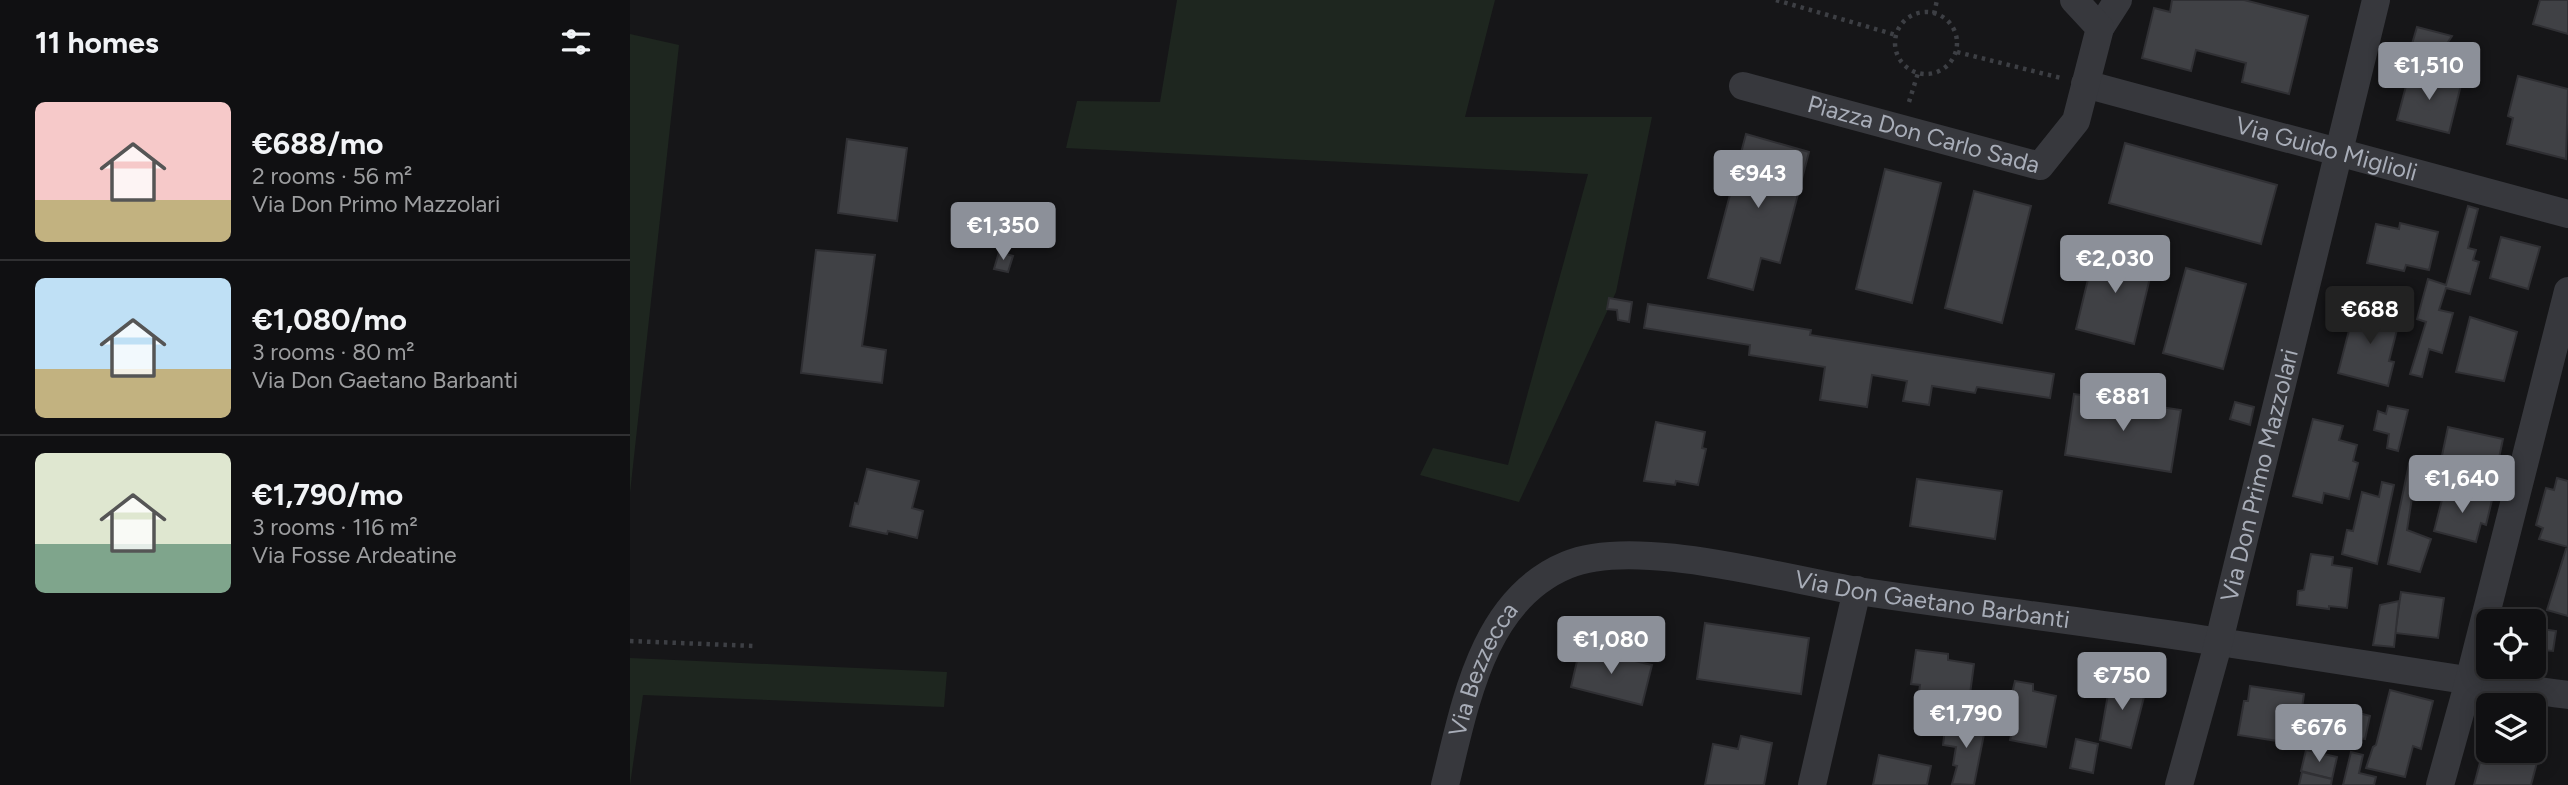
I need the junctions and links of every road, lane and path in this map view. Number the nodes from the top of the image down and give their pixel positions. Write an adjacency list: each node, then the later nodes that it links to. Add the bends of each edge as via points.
1 (1776, 0): 8 (path)
2 (1937, 0): 6 (path)
3 (2074, 0): 7 (street)
4 (2118, 0): 7 (street, Piazza Don Carlo Sada)
5 (2376, 0): 12 (street, Via Don Primo Mazzolari)
6 (1934, 14): 8 (path, via 1910,16); 9 (path, via 1953,27)
7 (2100, 28): 10 (street, Piazza Don Carlo Sada)
8 (1896, 35): 9 (path, via 1899,60 1911,71 1927,75 1942,70)
9 (1957, 52): 10 (path)
10 (2085, 84): 11 (street, Piazza Don Carlo Sada, via 2076,121 2040,166); 12 (street, Via Guido Miglioli)
11 (1743, 86)
12 (2337, 152): 13 (street, Via Guido Miglioli); 18 (street, Via Don Primo Mazzolari)
13 (2568, 214)
14 (2568, 291): 20 (street)
15 (1550, 573): 16 (street, Via Don Gaetano Barbanti, via 1586,558 1625,555 1700,562); 22 (street, Via Bezzecca, via 1516,600 1489,640)
16 (1857, 590): 18 (street, Via Don Gaetano Barbanti); 23 (street)
17 (630, 641): 19 (path)
18 (2219, 641): 20 (street, Via Don Gaetano Barbanti); 24 (street, Via Don Primo Mazzolari)
19 (755, 646)
20 (2469, 681): 21 (street, Via Don Gaetano Barbanti); 25 (street)
21 (2568, 695)
22 (1444, 785)
23 (1812, 785)
24 (2179, 785)
25 (2440, 785)

